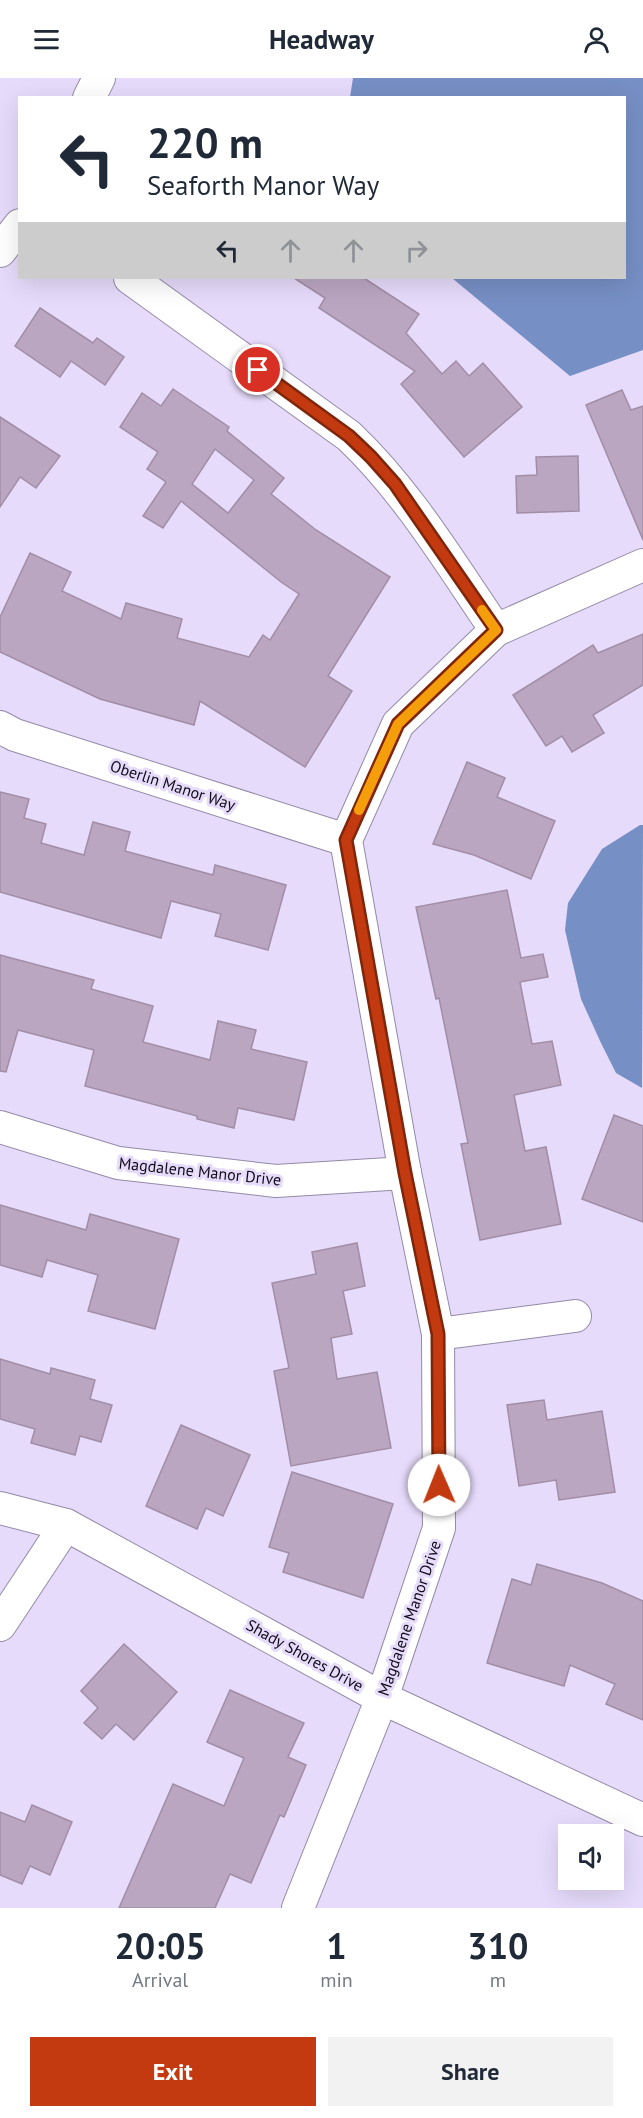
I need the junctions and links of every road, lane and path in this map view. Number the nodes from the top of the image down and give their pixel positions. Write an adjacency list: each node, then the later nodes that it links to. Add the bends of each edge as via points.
1 (99, 78): 2 (street)
2 (90, 96)
3 (18, 228): 4 (street)
4 (0, 251)
5 (131, 279): 7 (street, via 349,436 371,457 395,484)
6 (643, 565): 7 (street)
7 (496, 630): 9 (street, via 398,724)
8 (0, 727): 9 (street, Oberlin Manor Way)
9 (346, 840): 11 (street, Magdalene Manor Drive)
10 (0, 1127): 11 (street, Magdalene Manor Drive, via 129,1165 276,1181)
11 (405, 1173): 13 (street, Magdalene Manor Drive)
12 (575, 1316): 13 (street)
13 (438, 1334): 17 (street, Magdalene Manor Drive, via 440,1528)
14 (0, 1508): 15 (street, Shady Shores Drive)
15 (66, 1524): 16 (street); 17 (street, Shady Shores Drive)
16 (0, 1625)
17 (382, 1698): 18 (street, Shady Shores Drive); 19 (street, Magdalene Manor Drive)
18 (643, 1820)
19 (298, 1908)

